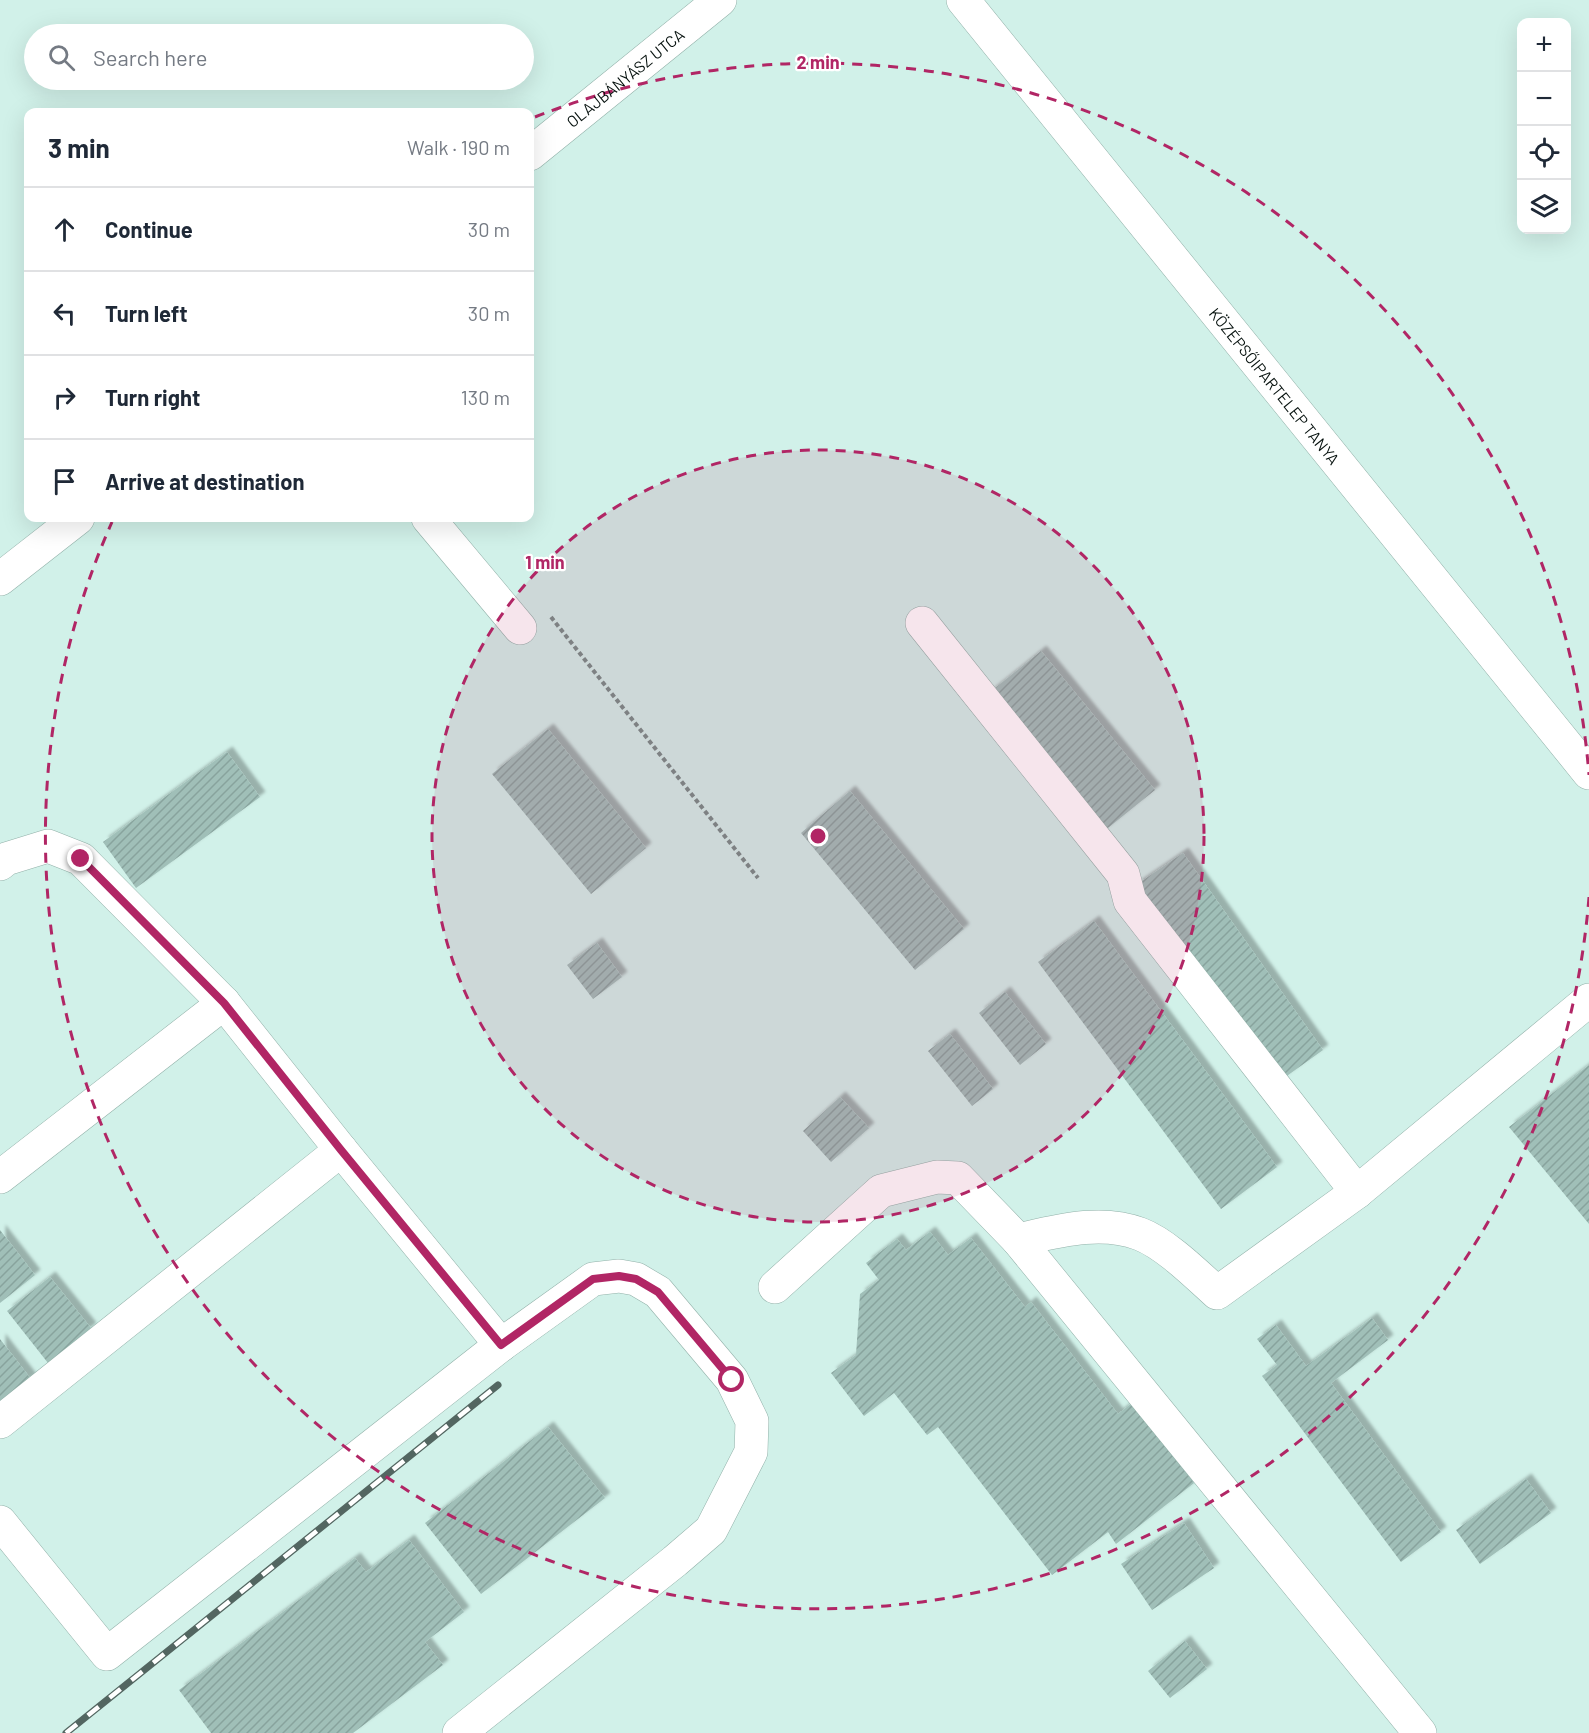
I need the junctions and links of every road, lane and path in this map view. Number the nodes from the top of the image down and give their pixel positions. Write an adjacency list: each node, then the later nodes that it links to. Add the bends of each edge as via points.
1 (720, 0): 3 (street, OLAJBÁNYÁSZ UTCA)
2 (963, 0): 9 (street, KÖZÉPSŐIPARTELEP TANYA)
3 (534, 151)
4 (73, 522): 6 (street)
5 (432, 522): 7 (street)
6 (0, 579)
7 (533, 619): 11 (path)
8 (922, 623): 16 (street, via 1123,874 1131,901)
9 (1589, 772)
10 (0, 864): 13 (street, via 48,846 81,859)
11 (758, 878)
12 (1589, 1000): 16 (street)
13 (224, 1003): 14 (street); 15 (street)
14 (341, 1150): 19 (street); 20 (street)
15 (0, 1177)
16 (1357, 1192): 17 (street, via 1217,1293 1169,1251 1141,1234 1104,1227 1072,1228)
17 (1018, 1240): 18 (street, via 958,1179 937,1177 882,1191); 23 (street)
18 (775, 1287)
19 (501, 1345): 21 (street, via 107,1654); 22 (street, via 593,1279 636,1279 658,1292 732,1380 752,1421 751,1452 711,1530)
20 (0, 1422)
21 (0, 1522)
22 (459, 1733)
23 (1419, 1733)

